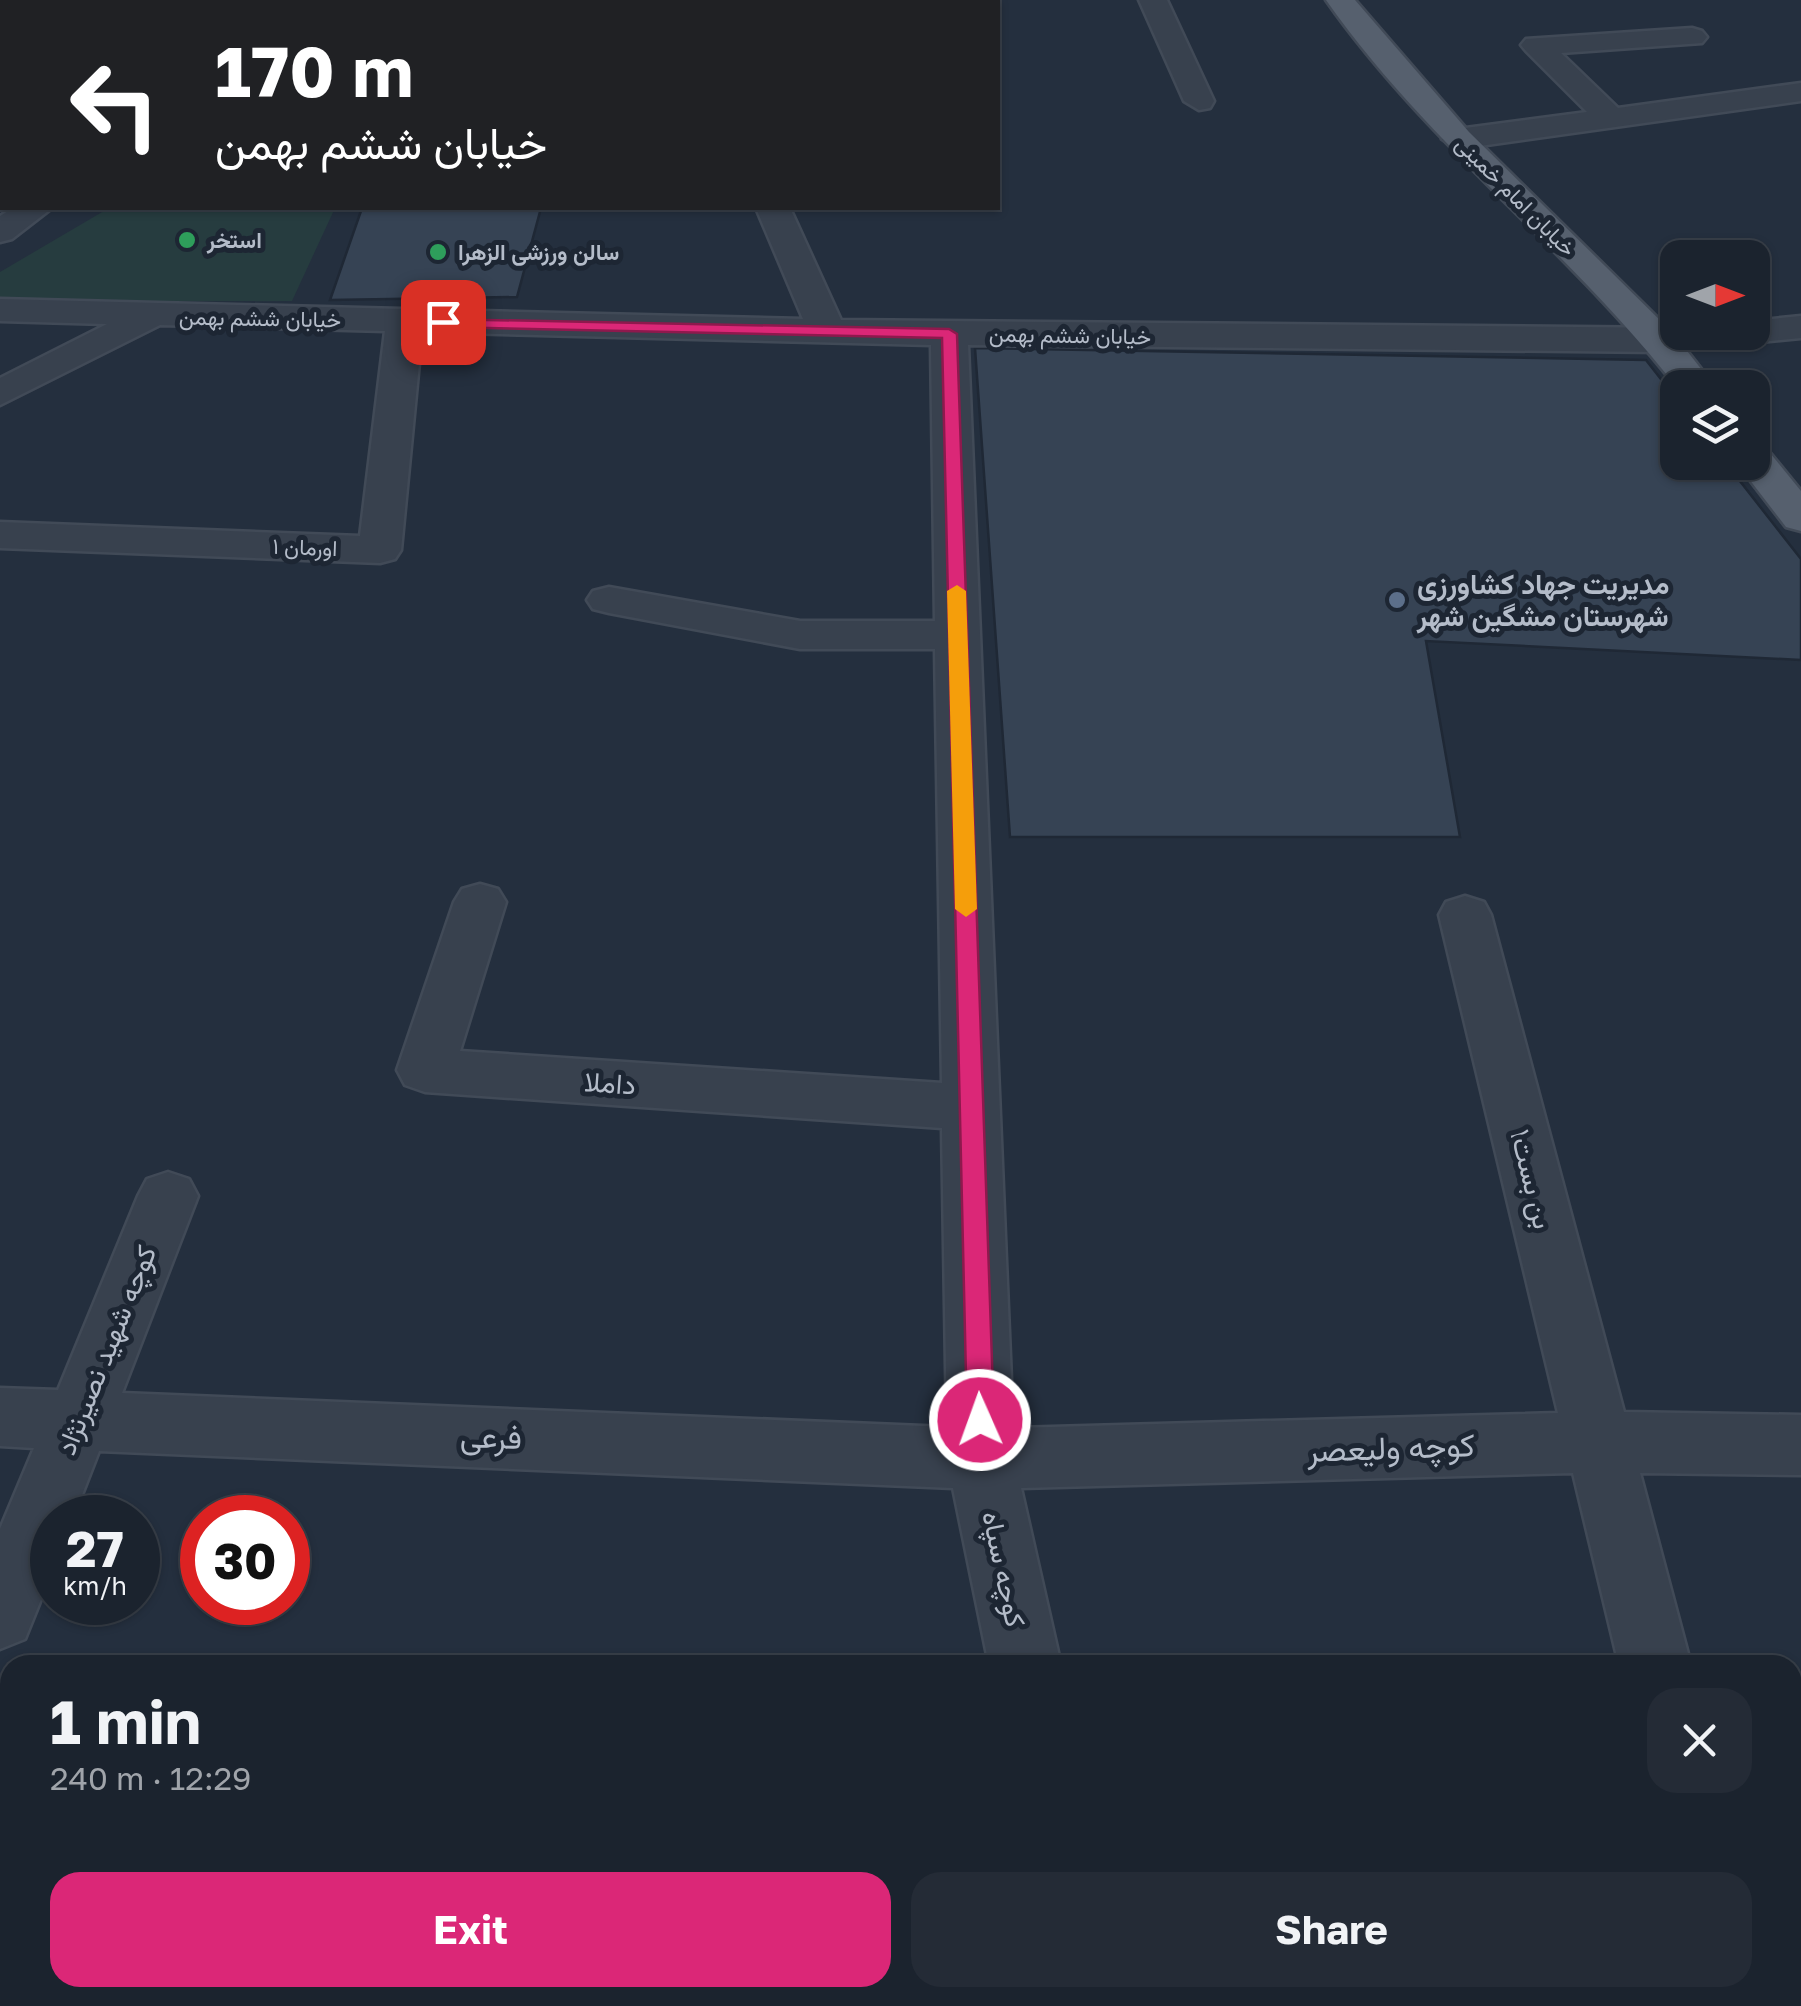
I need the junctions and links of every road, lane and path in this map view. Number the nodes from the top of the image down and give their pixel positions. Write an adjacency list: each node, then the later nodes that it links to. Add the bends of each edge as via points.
1 (1153, 0): 5 (street)
2 (1340, 0): 7 (main road, خیابان امام خمینی)
3 (1692, 37): 6 (street, via 1536,45)
4 (1801, 92): 6 (street)
5 (1199, 101)
6 (1611, 118): 7 (street)
7 (1458, 139): 18 (main road, خیابان امام خمینی)
8 (32, 210): 10 (street)
9 (773, 210): 16 (street)
10 (0, 232)
11 (0, 310): 12 (street, خیابان ششم بهمن)
12 (150, 316): 13 (street, خیابان ششم بهمن); 21 (street)
13 (404, 321): 16 (street, خیابان ششم بهمن); 24 (street, اورمان ۱, via 380,550)
14 (1801, 327): 15 (street, خیابان ششم بهمن)
15 (1770, 330)
16 (827, 331): 17 (street, خیابان ششم بهمن)
17 (949, 334): 18 (street, خیابان ششم بهمن); 26 (street, کوچه سپاه)
18 (1660, 341)
19 (1667, 350): 20 (main road, خیابان امام خمینی)
20 (1683, 370)
21 (0, 393)
22 (1770, 479): 23 (main road)
23 (1801, 518)
24 (0, 536)
25 (609, 600): 26 (street, via 800,635)
26 (958, 635): 29 (street, کوچه سپاه)
27 (480, 902): 29 (street, داملا, via 425,1070)
28 (1465, 915): 33 (street, بن بست۱)
29 (971, 1107): 35 (street, کوچه سپاه)
30 (168, 1196): 32 (street, کوچه شهید نصیرنژاد)
31 (0, 1417): 32 (street, فرعی)
32 (78, 1420): 35 (street, فرعی); 36 (street, کوچه شهید نصیرنژاد)
33 (1600, 1442): 34 (street, کوچه ولیعصر); 35 (street, کوچه ولیعصر); 38 (street, بن بست۱)
34 (1801, 1446)
35 (981, 1458): 37 (street, کوچه سپاه)
36 (0, 1615)
37 (1022, 1655)
38 (1653, 1655)

